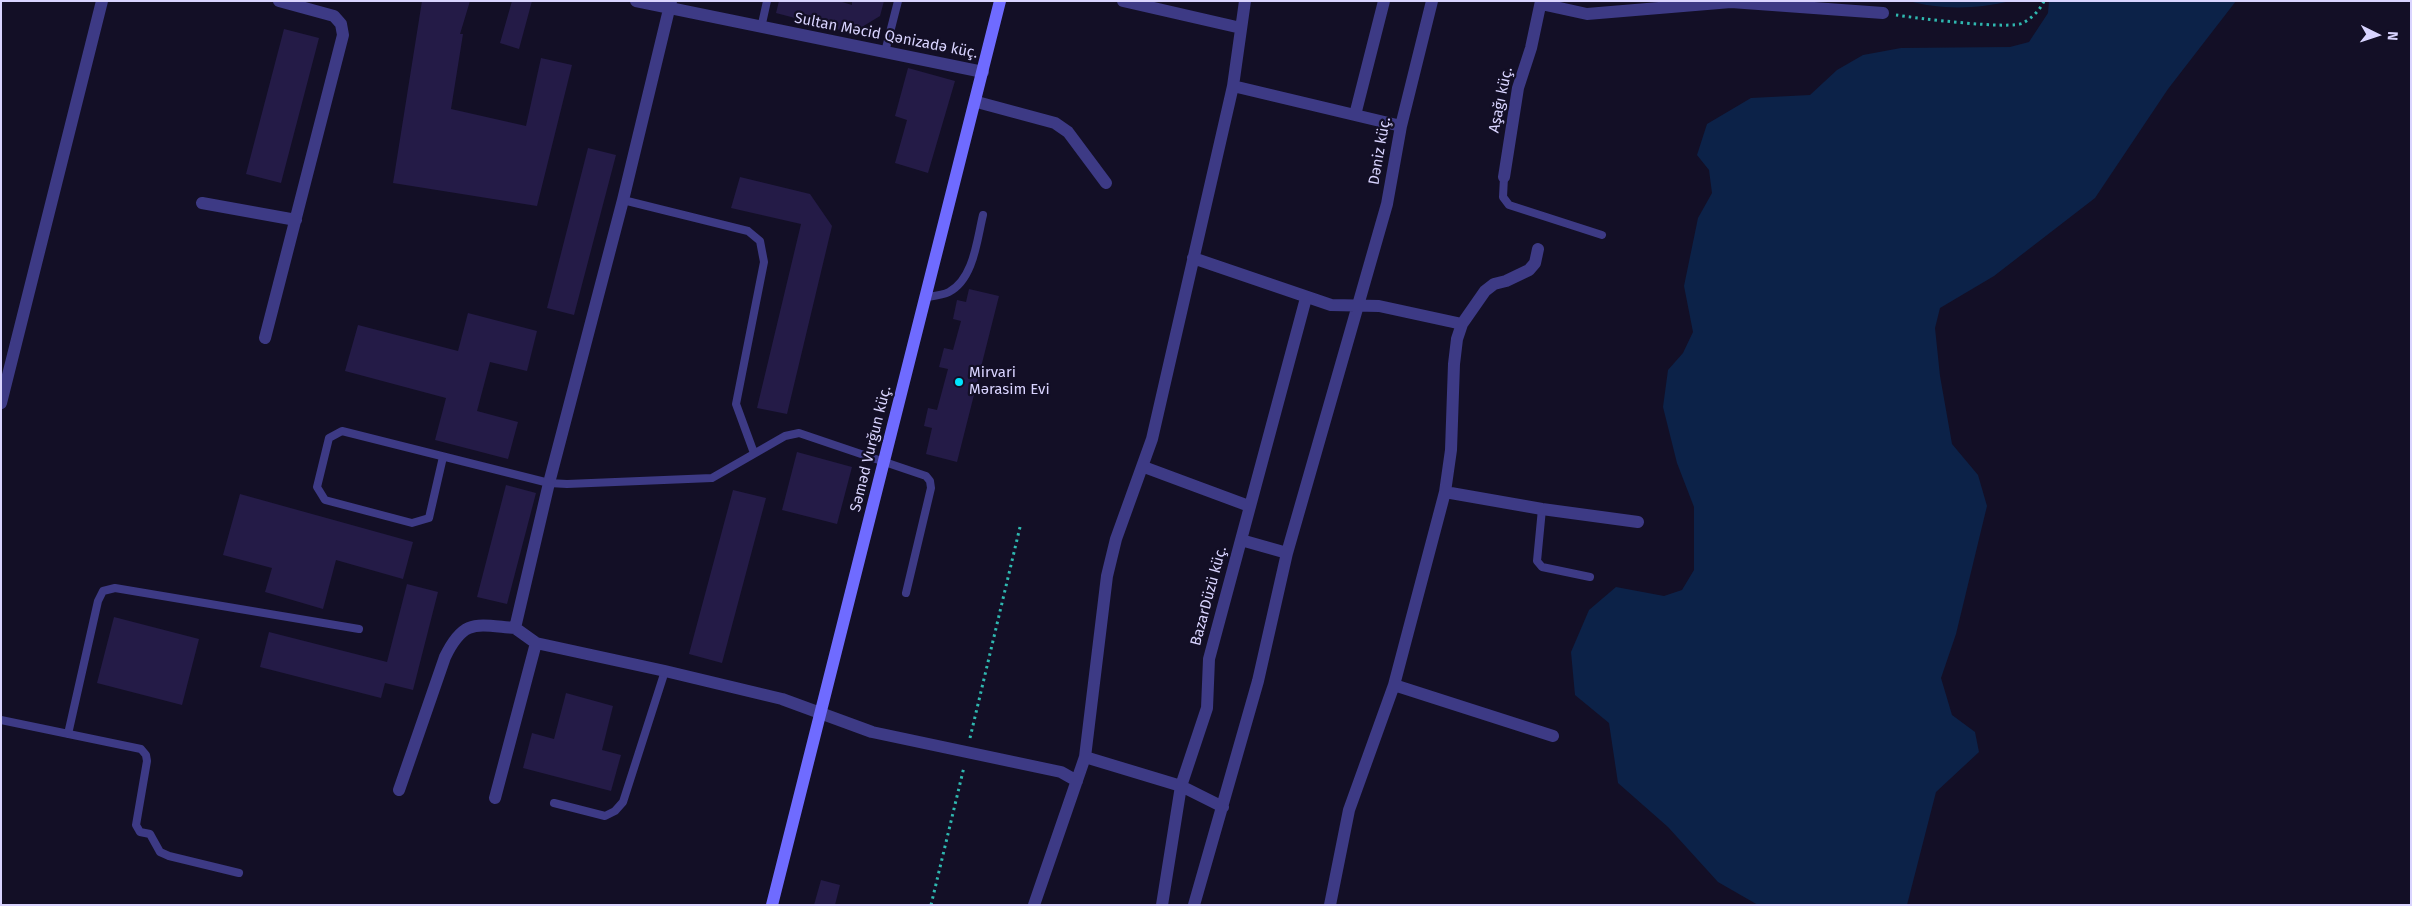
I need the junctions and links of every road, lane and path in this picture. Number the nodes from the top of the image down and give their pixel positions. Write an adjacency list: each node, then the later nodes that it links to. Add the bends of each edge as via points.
1 (102, 1): 37 (street)
2 (279, 1): 28 (street, via 334,16 341,24 343,35)
3 (636, 1): 13 (street, Sultan Məcid Qənizadə küç.)
4 (767, 1): 15 (lane)
5 (898, 1): 17 (lane)
6 (1000, 1): 18 (main road, Səməd Vurğun küç.)
7 (1122, 1): 16 (street)
8 (1245, 1): 16 (street)
9 (1384, 1): 21 (street, Dəniz küç.)
10 (1432, 1): 22 (street, Dəniz küç.)
11 (2044, 1): 14 (path, via 2041,9 2022,24 1942,22)
12 (1541, 2): 14 (street, via 1587,14 1732,2); 23 (street, Aşağı küç., via 1518,88)
13 (670, 5): 15 (street, Sultan Məcid Qənizadə küç.); 25 (street)
14 (1882, 13)
15 (761, 28): 17 (street, Sultan Məcid Qənizadə küç.)
16 (1241, 28): 19 (street)
17 (885, 52): 18 (street, Sultan Məcid Qənizadə küç.)
18 (983, 72): 20 (main road, Səməd Vurğun küç.)
19 (1234, 86): 21 (street); 31 (street)
20 (976, 102): 24 (street, via 1055,123 1068,132); 32 (main road, Səməd Vurğun küç.)
21 (1355, 115): 22 (street)
22 (1401, 126): 34 (street, Dəniz küç., via 1387,204)
23 (1504, 177): 29 (lane, via 1503,197 1508,205)
24 (1106, 183)
25 (623, 200): 38 (lane, via 748,231 760,241 764,262 736,404); 42 (street)
26 (202, 203): 28 (street)
27 (983, 215): 32 (lane, via 968,271 959,284 949,292)
28 (296, 220): 36 (street)
29 (1602, 235)
30 (1538, 249): 35 (street, via 1535,263 1529,270 1494,284)
31 (1193, 258): 33 (street); 41 (street)
32 (926, 297): 40 (main road, Səməd Vurğun küç.)
33 (1306, 298): 34 (street, via 1331,305); 44 (street, BazarDüzü küç.)
34 (1357, 307): 35 (street, via 1379,306); 49 (street)
35 (1462, 324): 43 (street, via 1454,364 1451,450)
36 (265, 338)
37 (1, 403)
38 (754, 453): 40 (lane, via 785,436 799,433); 42 (lane, via 712,478)
39 (443, 457): 39 (lane, via 342,431 329,438 318,487 325,500 412,523 429,518); 42 (lane)
40 (885, 461): 51 (lane, via 926,476 930,481); 57 (main road, Səməd Vurğun küç.)
41 (1144, 467): 44 (street); 62 (street, via 1116,540 1107,576)
42 (549, 484): 52 (street)
43 (1445, 492): 45 (street); 56 (street)
44 (1249, 506): 48 (street, BazarDüzü küç.)
45 (1542, 509): 46 (street); 50 (lane, via 1537,561 1542,567)
46 (1638, 522)
47 (1020, 527): 61 (path)
48 (1241, 540): 49 (street); 64 (street, BazarDüzü küç., via 1209,659 1207,708)
49 (1287, 553): 68 (street, via 1258,680)
50 (1590, 577)
51 (906, 594)
52 (515, 628): 54 (street); 65 (street, via 476,625 465,628 454,639)
53 (359, 629): 59 (lane, via 114,588 103,592 98,601)
54 (536, 644): 55 (street); 66 (street)
55 (665, 671): 57 (street, via 782,699); 67 (lane, via 622,802 615,812 604,816)
56 (1394, 685): 60 (street); 75 (street, via 1349,810)
57 (821, 714): 61 (street, via 872,732); 70 (main road, Səməd Vurğun küç.)
58 (1, 720): 59 (lane)
59 (68, 734): 69 (lane, via 140,749 147,761 136,825 140,832 150,834 160,852 169,856)
60 (1553, 736)
61 (967, 751): 63 (street, via 1061,772); 71 (path)
62 (1085, 757): 63 (street); 64 (street)
63 (1077, 781): 72 (street)
64 (1181, 786): 68 (street); 73 (street, BazarDüzü küç.)
65 (399, 790)
66 (495, 798)
67 (554, 803)
68 (1223, 807): 74 (street)
69 (239, 873)
70 (772, 905)
71 (931, 905)
72 (1034, 905)
73 (1162, 905)
74 (1194, 905)
75 (1330, 905)

